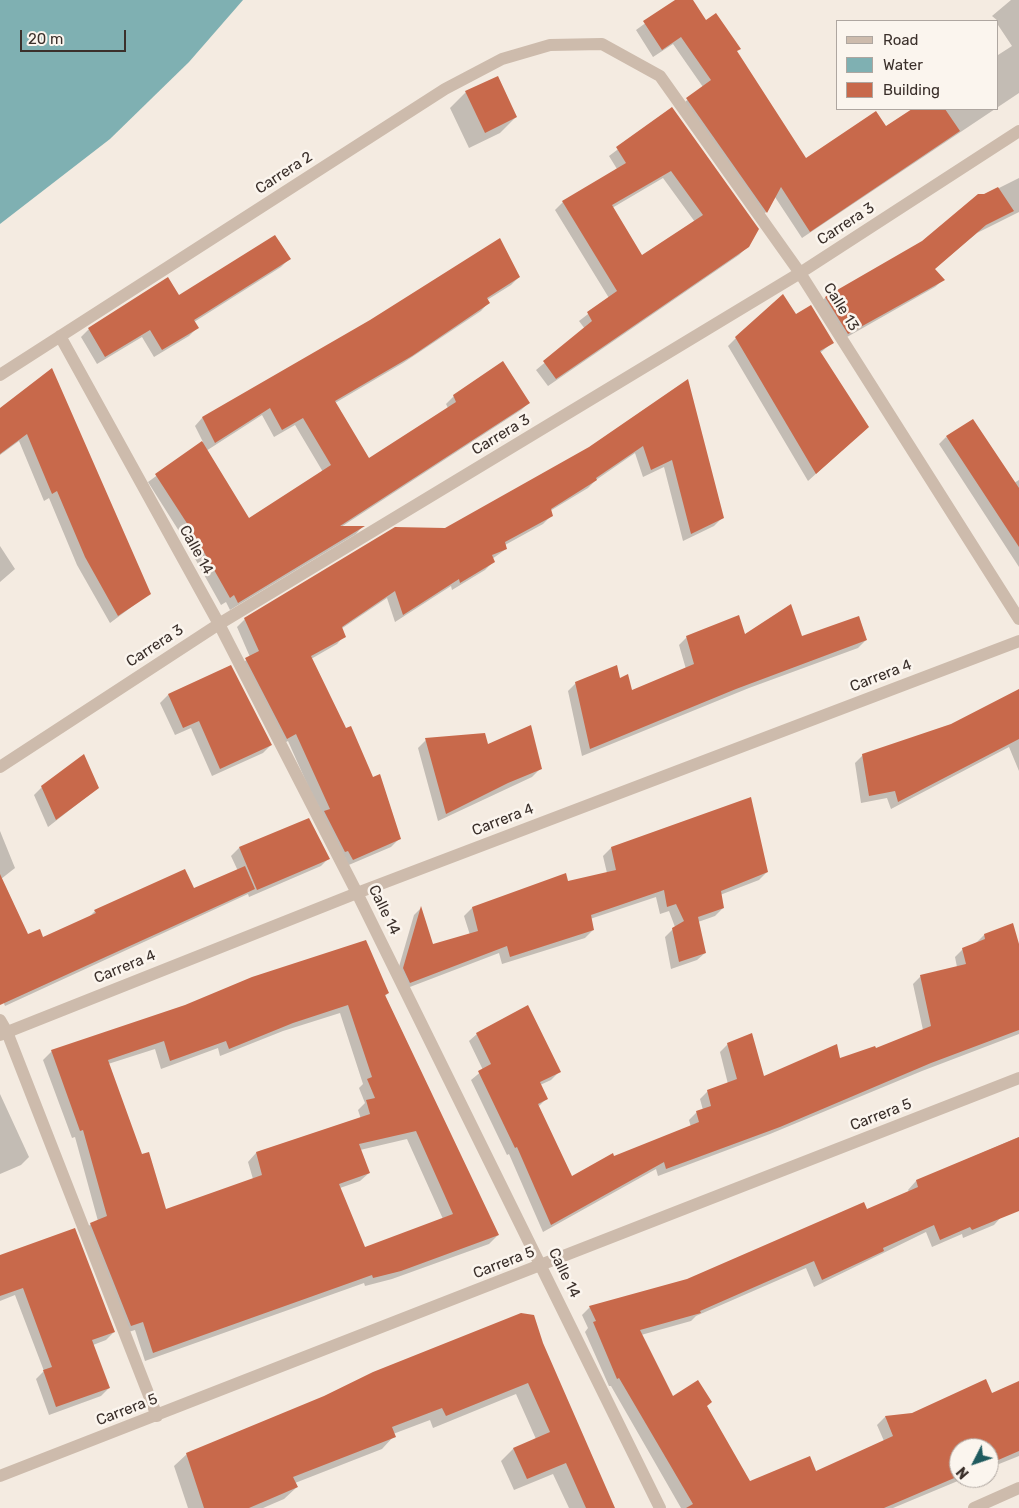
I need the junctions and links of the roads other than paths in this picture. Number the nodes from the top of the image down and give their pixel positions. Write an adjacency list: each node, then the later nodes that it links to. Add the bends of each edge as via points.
1 (602, 44): 3 (street, Calle 13, via 660,76); 4 (street, Carrera 2, via 550,45 502,59 445,89)
2 (1019, 131): 3 (street, Carrera 3)
3 (800, 273): 6 (street, Calle 13); 7 (street, Carrera 3)
4 (60, 336): 5 (street, Carrera 2); 7 (street, Calle 14)
5 (0, 375)
6 (1019, 619)
7 (218, 624): 9 (street, Carrera 3); 10 (street, Calle 14)
8 (1019, 641): 10 (street, Carrera 4)
9 (0, 767)
10 (357, 893): 12 (street, Carrera 4); 14 (street, Calle 14)
11 (0, 1020): 12 (street)
12 (4, 1033): 15 (street)
13 (1019, 1078): 14 (street, Carrera 5)
14 (542, 1265): 15 (street, Carrera 5); 18 (street, Calle 14)
15 (157, 1416): 16 (street, Carrera 5)
16 (0, 1476)
17 (1019, 1488): 19 (street)
18 (660, 1508)
19 (974, 1508)

